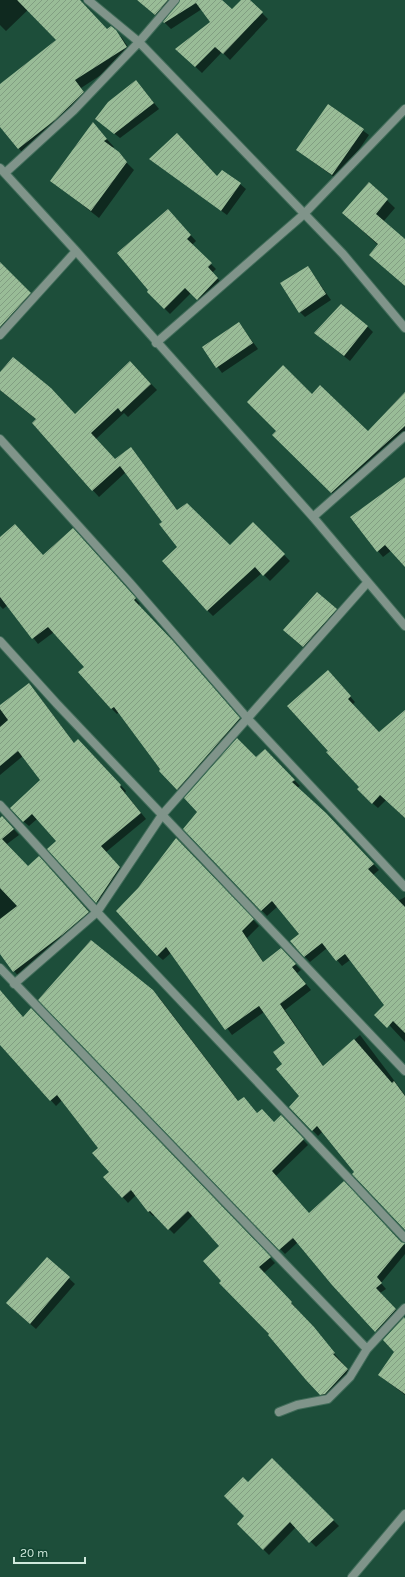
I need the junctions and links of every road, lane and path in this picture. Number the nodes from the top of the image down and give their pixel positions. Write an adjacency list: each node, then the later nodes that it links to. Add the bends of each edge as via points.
1 (88, 0): 3 (street)
2 (175, 0): 3 (street)
3 (139, 42): 5 (street, via 74,110); 6 (street)
4 (405, 109): 6 (street)
5 (2, 171): 7 (street)
6 (303, 214): 8 (street, via 343,254); 10 (street)
7 (76, 251): 9 (street); 10 (street)
8 (405, 328)
9 (0, 335)
10 (156, 343): 13 (street)
11 (405, 436): 13 (street)
12 (0, 438): 17 (street)
13 (313, 517): 14 (street)
14 (367, 583): 15 (street); 17 (street)
15 (405, 626)
16 (0, 641): 19 (street)
17 (248, 719): 19 (street); 20 (street)
18 (0, 805): 21 (street)
19 (162, 815): 21 (street); 24 (street)
20 (405, 887)
21 (97, 912): 23 (street); 25 (street)
22 (0, 968): 23 (street)
23 (14, 984): 27 (street)
24 (405, 1071)
25 (405, 1238)
26 (405, 1308): 27 (street)
27 (367, 1349): 28 (street, via 350,1377 328,1399 297,1405)
28 (279, 1412)
29 (405, 1514): 30 (street)
30 (352, 1577)

